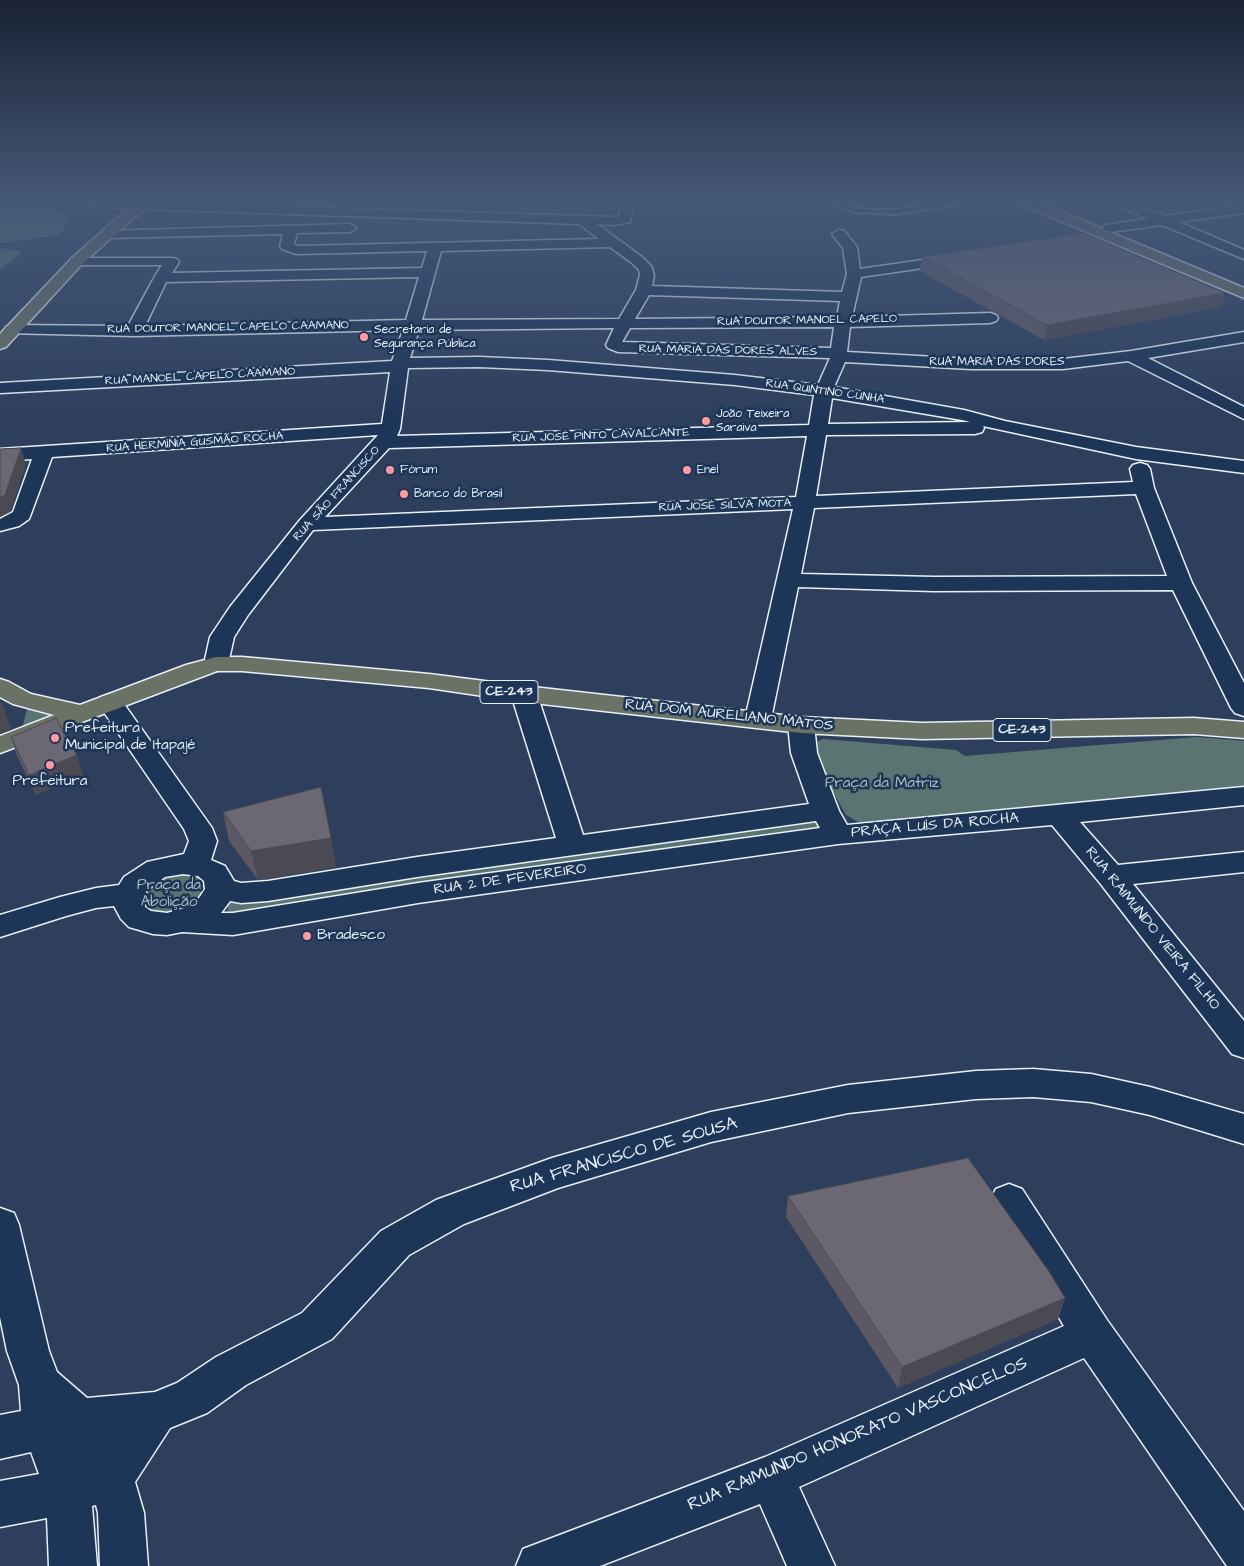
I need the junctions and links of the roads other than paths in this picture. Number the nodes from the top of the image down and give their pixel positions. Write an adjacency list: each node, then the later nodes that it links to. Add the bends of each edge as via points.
1 (67, 272): 19 (main road)
2 (166, 272): 10 (street)
3 (426, 272): 10 (street)
4 (430, 272): 18 (street)
5 (647, 272): 12 (street)
6 (867, 272): 9 (street)
7 (1197, 272): 13 (main road)
8 (1207, 272): 11 (main road)
9 (854, 274): 14 (street)
10 (161, 278): 20 (street)
11 (1244, 287)
12 (644, 290): 14 (street); 17 (street)
13 (1244, 293)
14 (850, 297): 16 (street)
15 (990, 318): 16 (street, RUA DOUTOR MANOEL CAPELO)
16 (844, 322): 17 (street, RUA DOUTOR MANOEL CAPELO); 23 (street)
17 (624, 323): 18 (street, RUA DOUTOR MANOEL CAPELO CAAMANO); 23 (street, RUA MARIA DAS DORES ALVES, via 614,342 618,347)
18 (413, 325): 20 (street, RUA DOUTOR MANOEL CAPELO CAAMANO); 25 (street)
19 (12, 330): 20 (street, RUA DOUTOR MANOEL CAPELO CAAMANO); 22 (main road)
20 (134, 331)
21 (1243, 337): 24 (street, RUA MARIA DAS DORES)
22 (0, 344)
23 (839, 355): 24 (street, RUA MARIA DAS DORES, via 1029,365); 27 (street)
24 (1131, 356): 28 (street)
25 (400, 365): 26 (street, RUA MANOEL CAPELO CAAMANO); 27 (street, RUA QUINTINO CUNHA, via 469,362 548,365 735,380); 31 (street)
26 (0, 388)
27 (824, 391): 29 (street, RUA QUINTINO CUNHA, via 956,413); 30 (street)
28 (1244, 414)
29 (1002, 426): 30 (street, RUA JOSÉ PINTO CAVALCANTE, via 937,430); 33 (street, RUA QUINTINO CUNHA)
30 (818, 430): 31 (street, RUA JOSÉ PINTO CAVALCANTE); 37 (street)
31 (387, 436): 32 (street, RUA HERMÍNIA GUSMÃO ROCHA); 38 (street, RUA SÃO FRANCISCO)
32 (44, 453): 34 (street, RUA HERMÍNIA GUSMÃO ROCHA); 39 (street, via 22,515)
33 (1136, 453): 35 (street, RUA QUINTINO CUNHA); 36 (street)
34 (0, 456)
35 (1244, 467)
36 (1144, 488): 37 (street, RUA JOSÉ SILVA MOTA); 41 (street)
37 (805, 503): 38 (street, RUA JOSÉ SILVA MOTA); 40 (street)
38 (307, 524): 44 (street, RUA SÃO FRANCISCO, via 238,612 222,637)
39 (0, 525)
40 (788, 580): 41 (street, via 944,584); 50 (street)
41 (1181, 583): 43 (street)
42 (1244, 655): 43 (street)
43 (1220, 659): 48 (street)
44 (216, 664): 46 (main road, RUA DOM AURELIANO MATOS / CE-243, via 429,681); 47 (main road, RUA DOM AURELIANO MATOS)
45 (0, 687): 49 (main road, via 31,702)
46 (524, 694): 50 (main road, RUA DOM AURELIANO MATOS / CE-243); 57 (street)
47 (110, 702): 49 (main road, RUA DOM AURELIANO MATOS); 59 (street, via 198,828 203,840)
48 (1244, 708)
49 (79, 713): 53 (main road, RUA DOM AURELIANO MATOS)
50 (758, 719): 51 (main road, RUA DOM AURELIANO MATOS / CE-243)
51 (801, 725): 52 (main road, RUA DOM AURELIANO MATOS / CE-243, via 922,731 1194,726); 56 (street, via 804,753)
52 (1244, 730)
53 (0, 746)
54 (1244, 796): 55 (street, PRAÇA LUÍS DA ROCHA)
55 (1059, 815): 56 (street, PRAÇA LUÍS DA ROCHA); 60 (street, RUA RAIMUNDO VIEIRA FILHO)
56 (831, 823): 57 (street, RUA 2 DE FEVEREIRO); 63 (street, RUA 2 DE FEVEREIRO, via 233,924)
57 (573, 847): 61 (street, RUA 2 DE FEVEREIRO, via 268,890 241,893)
58 (1244, 862): 60 (street)
59 (195, 865): 61 (street, via 214,873); 62 (street, via 170,865 157,869 135,884)
60 (1111, 876): 65 (street, RUA RAIMUNDO VIEIRA FILHO)
61 (220, 890): 63 (street, via 208,908)
62 (130, 894): 63 (street, via 128,904 140,919 167,924); 64 (street, via 96,898)
63 (182, 921)
64 (0, 926)
65 (1244, 1044)
66 (1244, 1129): 70 (street, RUA FRANCISCO DE SOUSA, via 1150,1101 1091,1088 1032,1083 976,1085 848,1100 711,1127 552,1174 450,1212 395,1243 317,1326 231,1371 192,1398)
67 (1009, 1200): 69 (street)
68 (0, 1225): 71 (street, via 28,1351 40,1385)
69 (1092, 1334): 73 (street, RUA RAIMUNDO HONORATO VASCONCELOS); 77 (street)
70 (155, 1413): 71 (street, RUA FRANCISCO DE SOUSA); 74 (street)
71 (62, 1425): 72 (street, RUA FRANCISCO DE SOUSA); 74 (street); 75 (street)
72 (0, 1437)
73 (771, 1477): 80 (street, RUA RAIMUNDO HONORATO VASCONCELOS); 81 (street)
74 (111, 1478): 75 (street); 79 (street, via 121,1513)
75 (68, 1491): 76 (street); 78 (street)
76 (0, 1504)
77 (1244, 1550)
78 (73, 1566)
79 (124, 1566)
80 (540, 1566)
81 (811, 1566)

